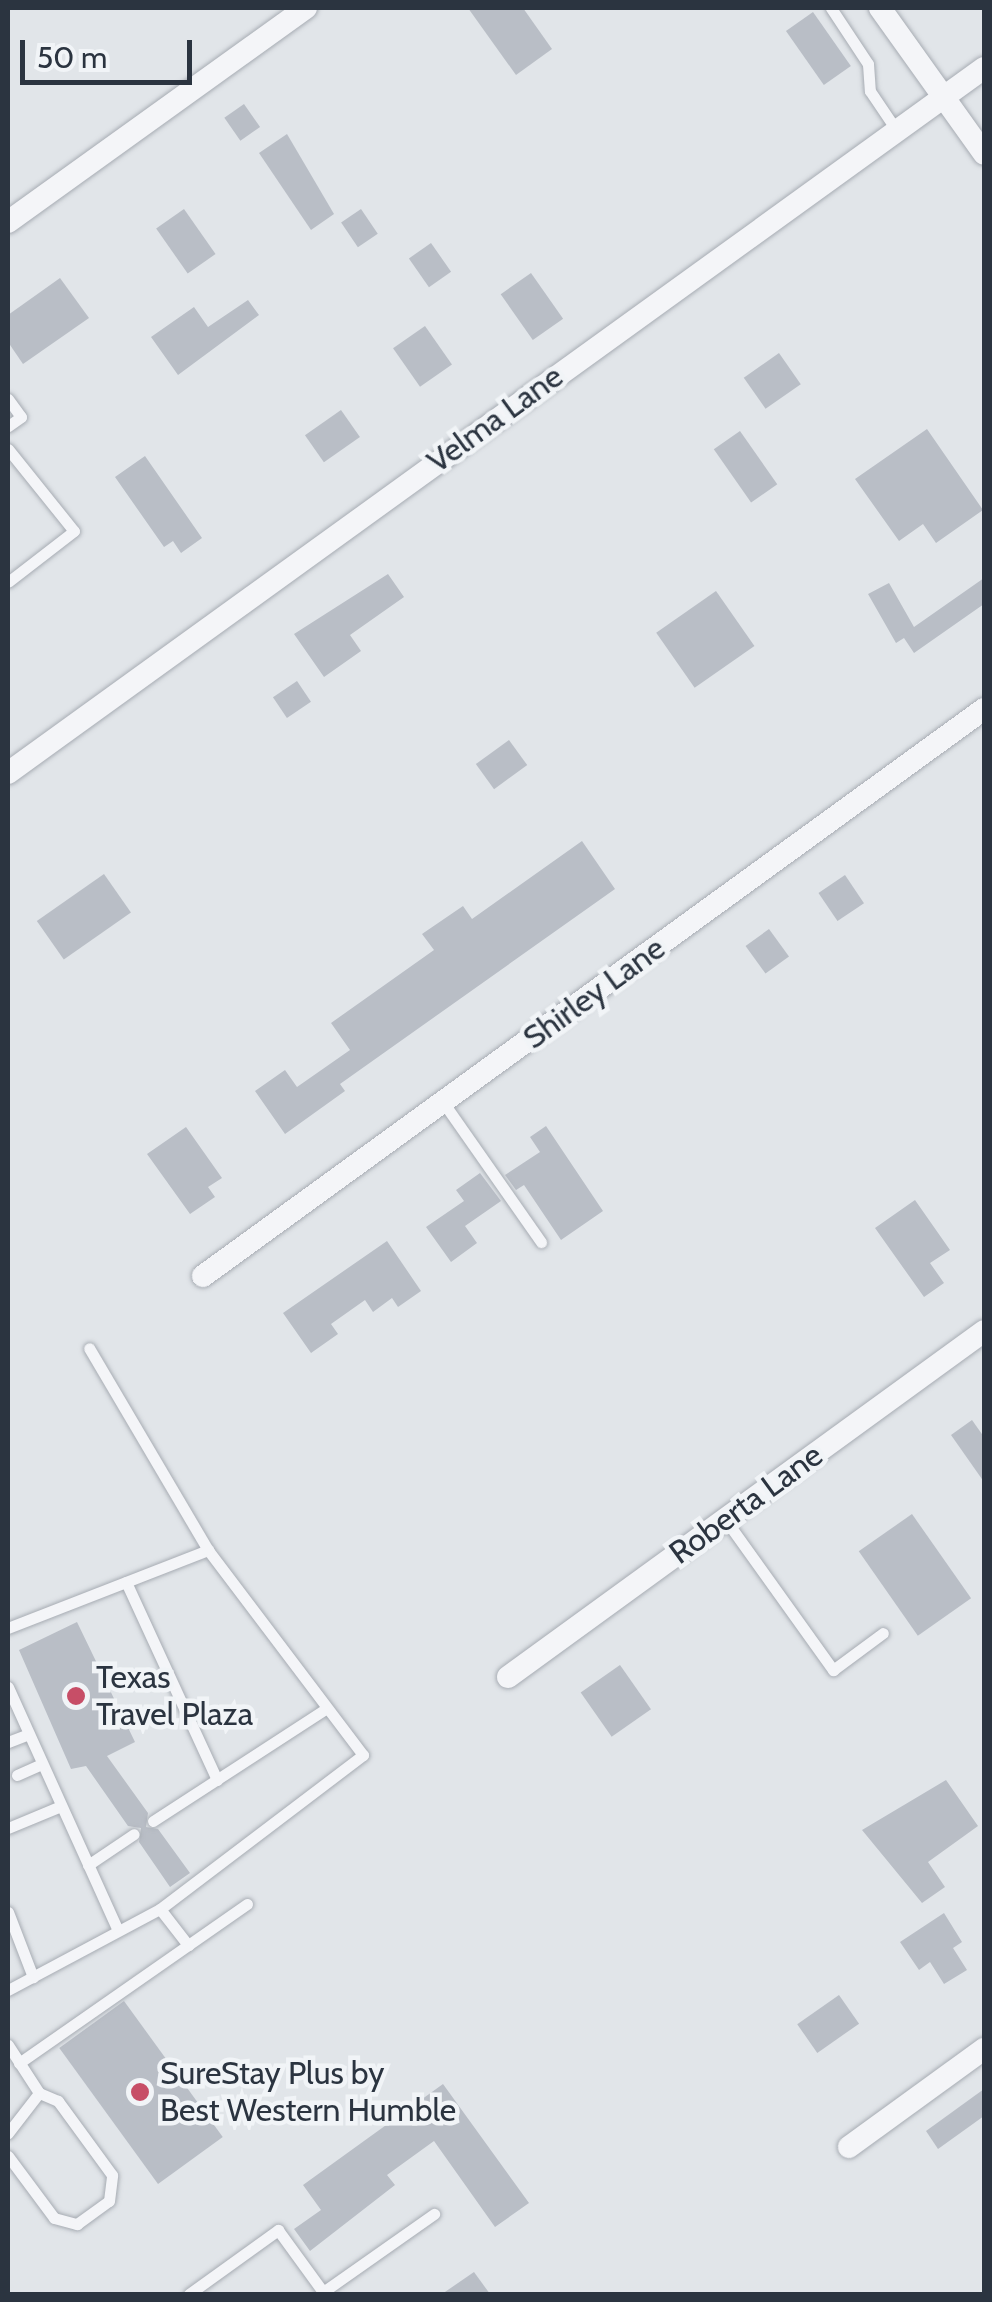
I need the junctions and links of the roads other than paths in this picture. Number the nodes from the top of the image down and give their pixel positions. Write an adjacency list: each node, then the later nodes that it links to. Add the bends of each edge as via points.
1 (306, 8): 8 (street)
2 (831, 8): 6 (lane, via 868,64 870,91)
3 (880, 8): 5 (street)
4 (984, 68): 5 (street, Velma Lane)
5 (944, 97): 6 (street, Velma Lane); 7 (street)
6 (897, 131): 14 (street, Velma Lane)
7 (984, 154)
8 (8, 222)
9 (8, 400): 10 (lane, via 21,417)
10 (8, 426)
11 (8, 449): 12 (lane, via 74,531)
12 (8, 582)
13 (984, 710): 15 (street, Shirley Lane)
14 (8, 773)
15 (443, 1102): 16 (lane); 17 (street, Shirley Lane)
16 (541, 1242)
17 (203, 1276)
18 (984, 1330): 20 (street, Roberta Lane)
19 (89, 1348): 21 (lane)
20 (725, 1519): 24 (lane, via 832,1670); 25 (street, Roberta Lane)
21 (208, 1550): 22 (lane); 28 (lane)
22 (126, 1582): 23 (lane); 33 (lane)
23 (8, 1628)
24 (883, 1633)
25 (508, 1676)
26 (8, 1687): 27 (lane)
27 (12, 1706): 29 (lane)
28 (327, 1708): 33 (lane); 40 (lane, via 363,1755)
29 (28, 1734): 30 (lane); 31 (lane)
30 (8, 1742)
31 (42, 1764): 32 (lane); 34 (lane)
32 (17, 1775)
33 (217, 1780): 35 (lane)
34 (61, 1806): 36 (lane); 38 (lane)
35 (153, 1821)
36 (8, 1828)
37 (134, 1834): 38 (lane)
38 (88, 1865): 42 (lane)
39 (247, 1904): 43 (lane)
40 (160, 1909): 42 (lane); 43 (lane)
41 (8, 1912): 44 (lane)
42 (117, 1928): 44 (lane)
43 (188, 1945): 48 (lane)
44 (33, 1977): 45 (lane)
45 (8, 1990)
46 (8, 2044): 48 (lane)
47 (984, 2049): 51 (street)
48 (19, 2063): 49 (lane)
49 (40, 2093): 50 (lane); 52 (lane, via 58,2100 112,2175 109,2201 77,2224 54,2218)
50 (8, 2134)
51 (849, 2148)
52 (8, 2156)
53 (434, 2214): 54 (lane, via 324,2292 278,2230)
54 (189, 2294)

